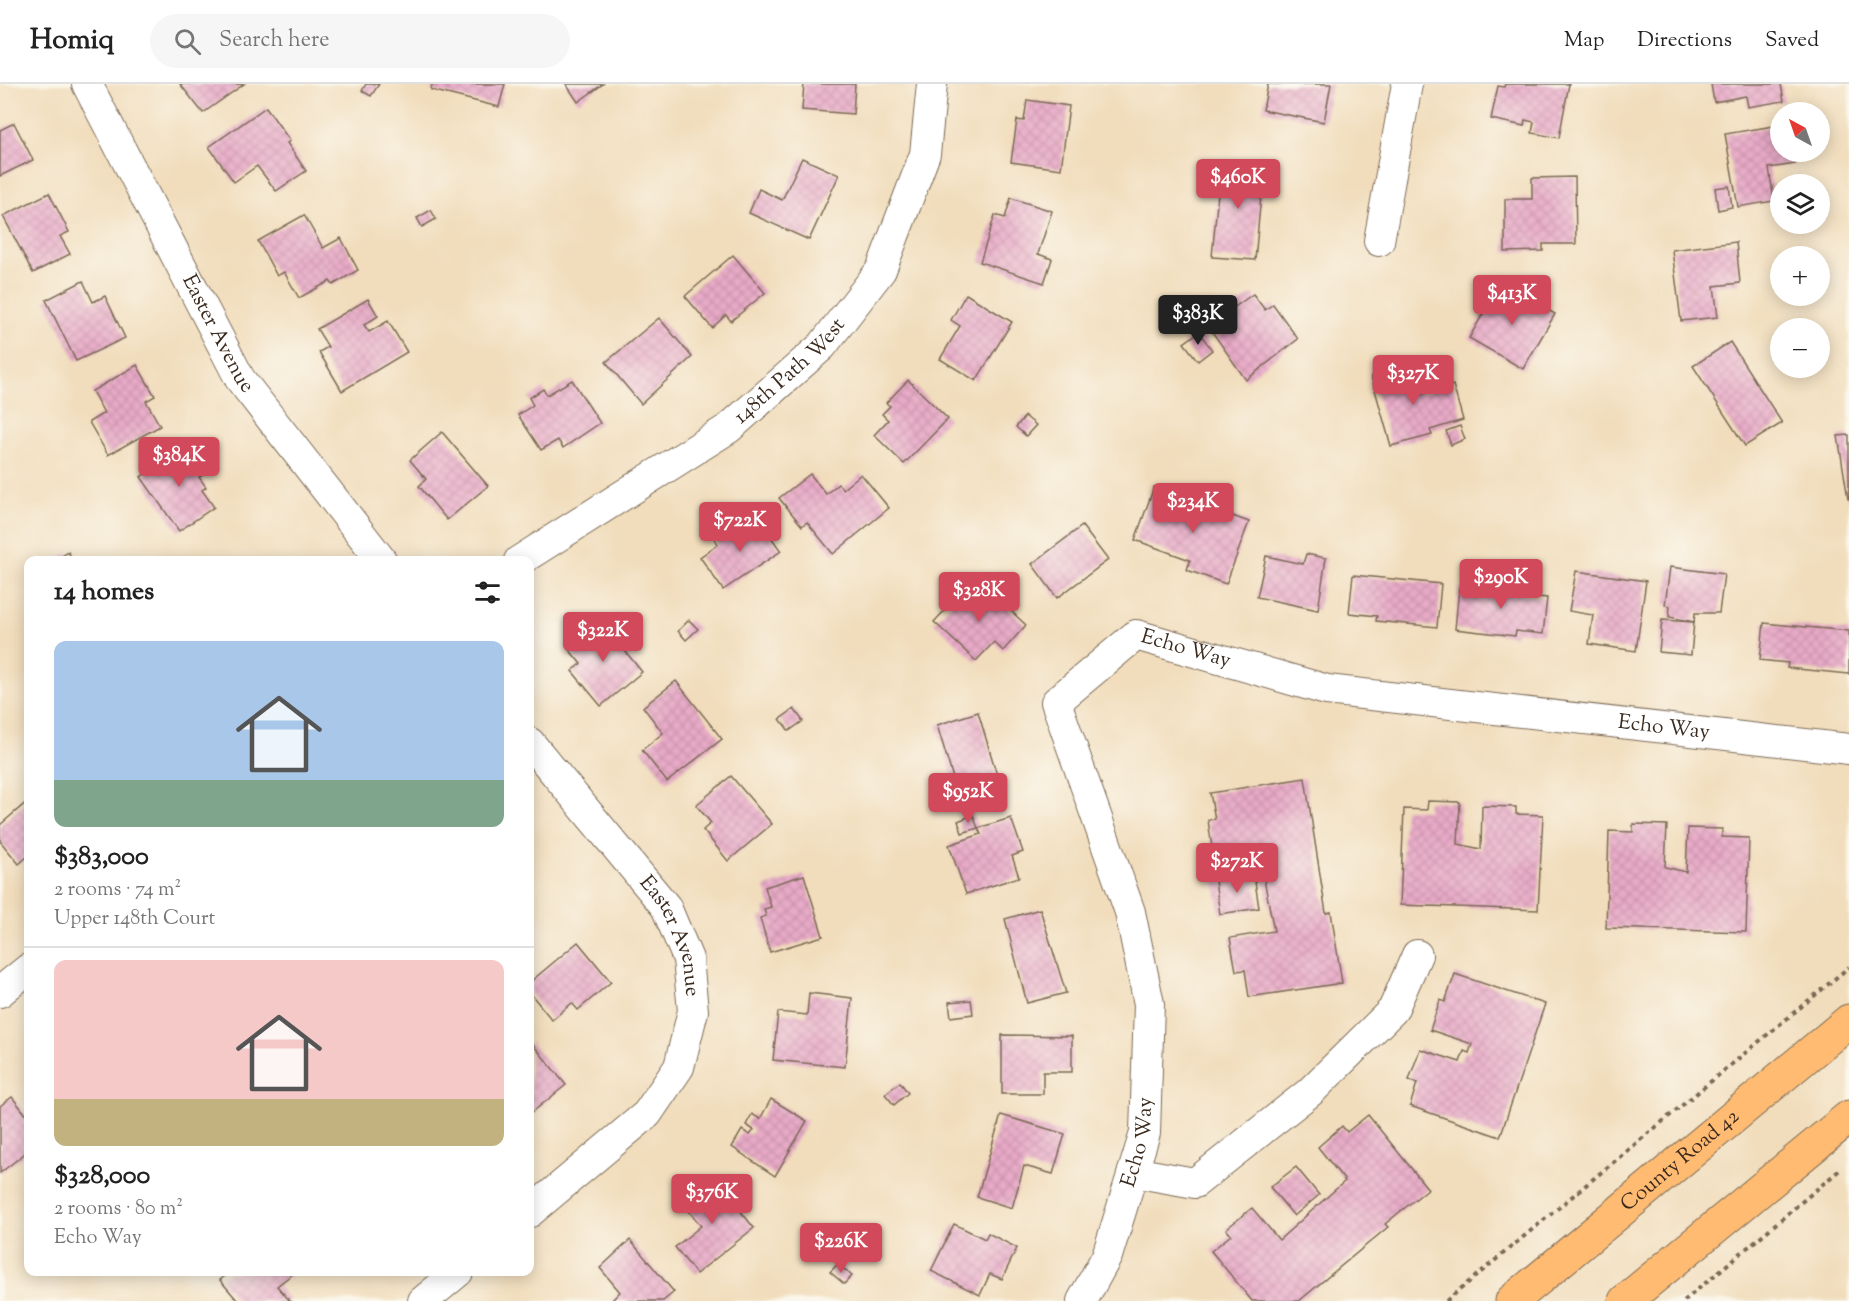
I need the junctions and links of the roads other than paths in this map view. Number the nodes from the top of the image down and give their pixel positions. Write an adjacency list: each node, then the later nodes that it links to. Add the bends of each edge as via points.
1 (87, 84): 5 (street, Easter Avenue, via 240,379)
2 (932, 84): 6 (street, 148th Path West, via 925,154 881,270 822,346 729,428)
3 (1407, 84): 4 (street)
4 (1379, 241)
5 (378, 556)
6 (527, 556)
7 (534, 748): 15 (street, Easter Avenue, via 666,907 688,959 693,1011 679,1066 647,1114)
8 (1849, 749): 14 (street, Echo Way, via 1327,690 1136,635 1056,702 1130,912 1149,1004 1145,1133)
9 (1417, 955): 14 (street, via 1393,1010 1310,1092 1195,1183)
10 (24, 972): 11 (street)
11 (0, 992)
12 (1849, 1021): 19 (highway, County Road 42)
13 (1849, 1116): 20 (highway)
14 (1132, 1172): 18 (street, Echo Way, via 1107,1256)
15 (534, 1209)
16 (453, 1276): 17 (street)
17 (423, 1301)
18 (1082, 1301)
19 (1512, 1301)
20 (1625, 1301)

